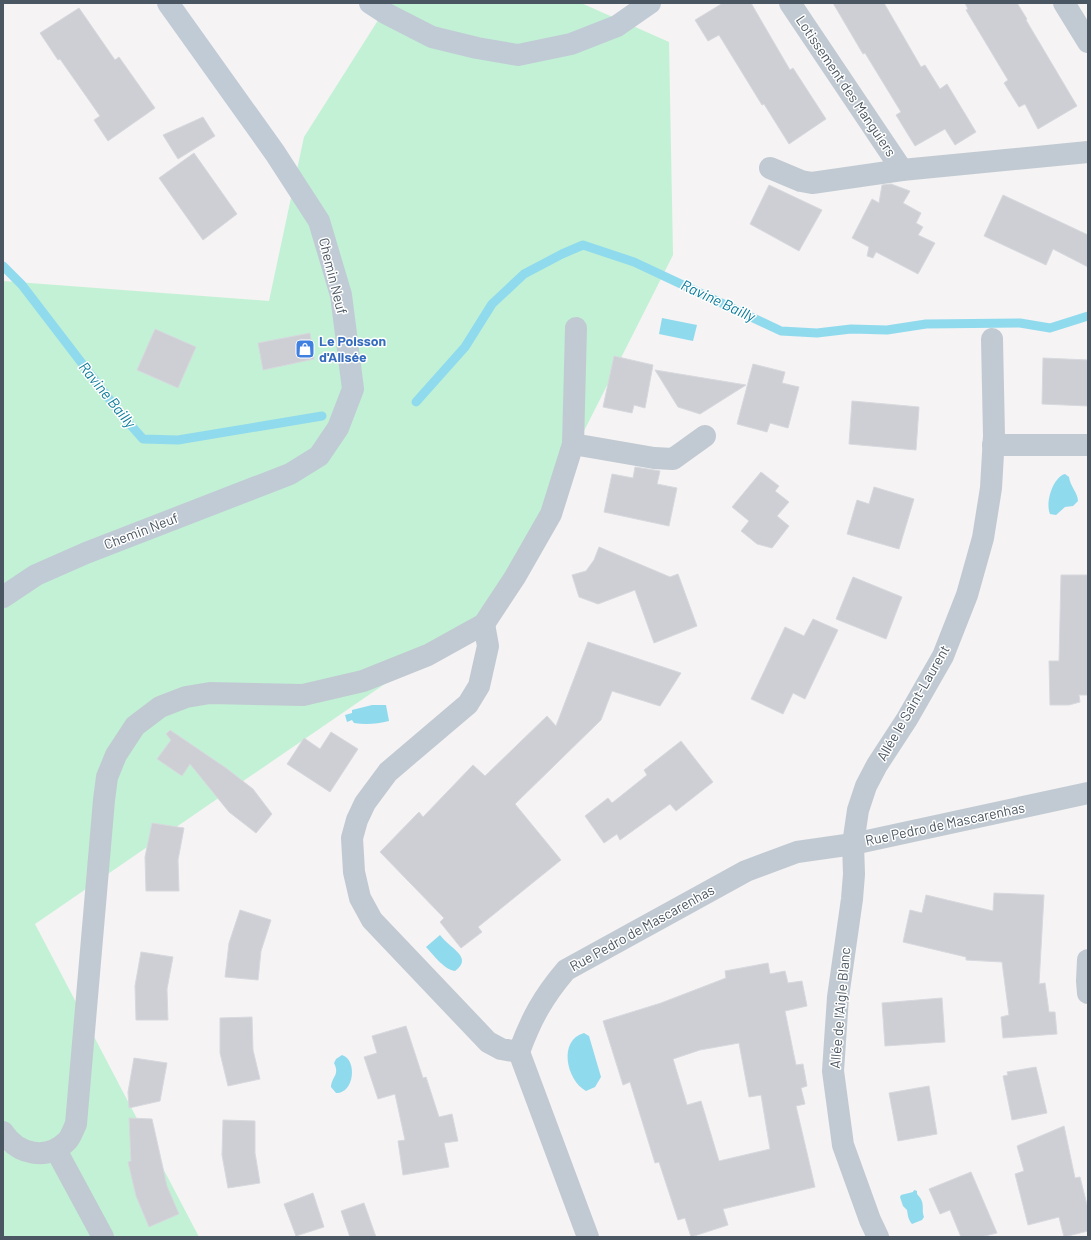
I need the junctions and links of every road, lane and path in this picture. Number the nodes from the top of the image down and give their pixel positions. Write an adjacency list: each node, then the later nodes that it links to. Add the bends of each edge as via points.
1 (168, 3): 16 (street, Chemin Neuf, via 275,153 319,221 341,295 353,389 338,428 319,456 290,474 79,556 36,575)
2 (370, 3): 3 (street, via 432,37 518,55 578,42 617,26)
3 (650, 3)
4 (790, 3): 9 (street, Lotissement des Manguiers)
5 (1064, 3): 6 (street)
6 (1088, 42)
7 (1088, 152): 9 (street, Lotissement des Manguiers)
8 (770, 168): 9 (street, Lotissement des Manguiers, via 812,183)
9 (902, 170)
10 (576, 328): 13 (street)
11 (992, 339): 14 (street, Allée le Saint-Laurent)
12 (705, 436): 13 (street, via 673,459)
13 (573, 444): 17 (street, via 551,514 515,577)
14 (993, 445): 15 (street); 19 (street, Allée le Saint-Laurent, via 991,488 983,538 967,595 942,656 866,786 858,810)
15 (1088, 445)
16 (3, 597)
17 (484, 624): 22 (street, via 488,646 479,686 468,704 388,772 365,803 352,838 354,872 360,898 372,920 488,1042 501,1049); 24 (street, via 428,655 363,681 303,695 210,693 186,697 160,707 135,726 116,755 108,777 76,1124 68,1140)
18 (1088, 793): 19 (street, Rue Pedro de Mascarenhas)
19 (853, 844): 22 (street, Rue Pedro de Mascarenhas, via 797,852 746,871 566,970 540,1003); 27 (street, Allée de l'Aigle Blanc, via 852,899 838,997 833,1071 843,1145)
20 (1088, 960): 21 (street)
21 (1088, 993)
22 (519, 1052): 26 (street)
23 (3, 1132): 24 (street, via 7,1139 31,1153)
24 (56, 1150): 25 (street)
25 (103, 1237)
26 (588, 1237)
27 (878, 1237)

